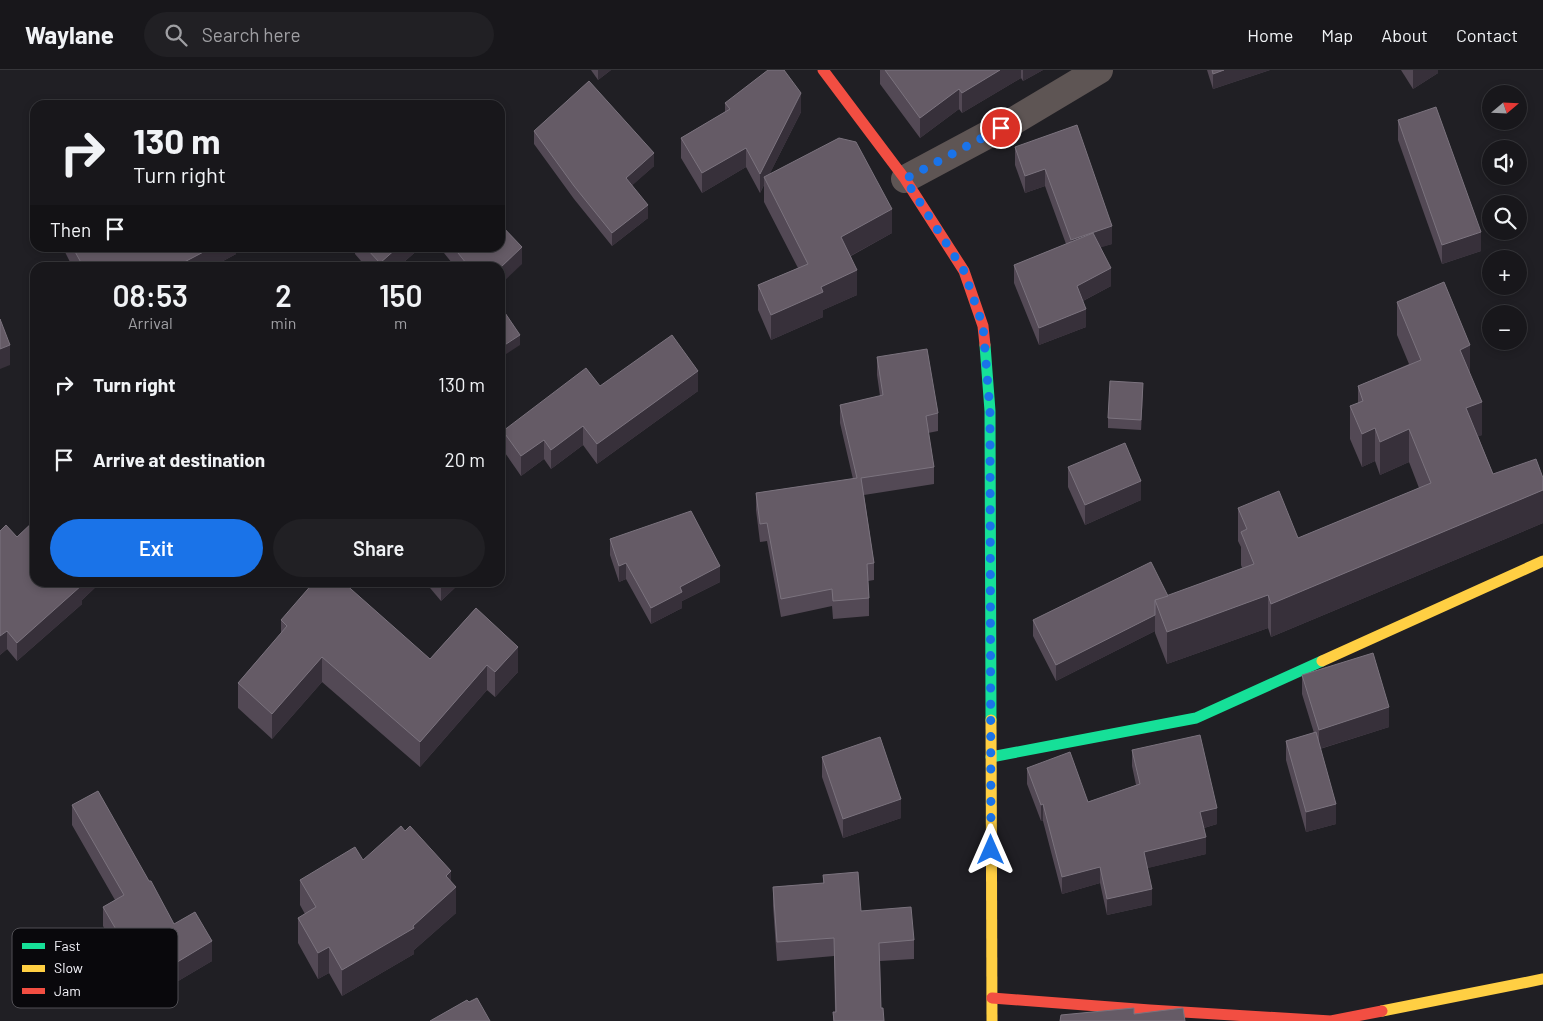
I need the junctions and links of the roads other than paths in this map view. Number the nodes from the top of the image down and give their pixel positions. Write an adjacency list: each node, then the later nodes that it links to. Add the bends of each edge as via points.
1 (823, 70): 3 (street)
2 (1099, 70): 3 (street, via 1017,119)
3 (905, 179): 5 (street, via 964,271 983,326 990,411)
4 (1543, 561): 5 (street, via 1196,718)
5 (991, 757): 7 (street)
6 (1543, 979): 7 (street, via 1331,1021)
7 (992, 998): 8 (street)
8 (992, 1021)

